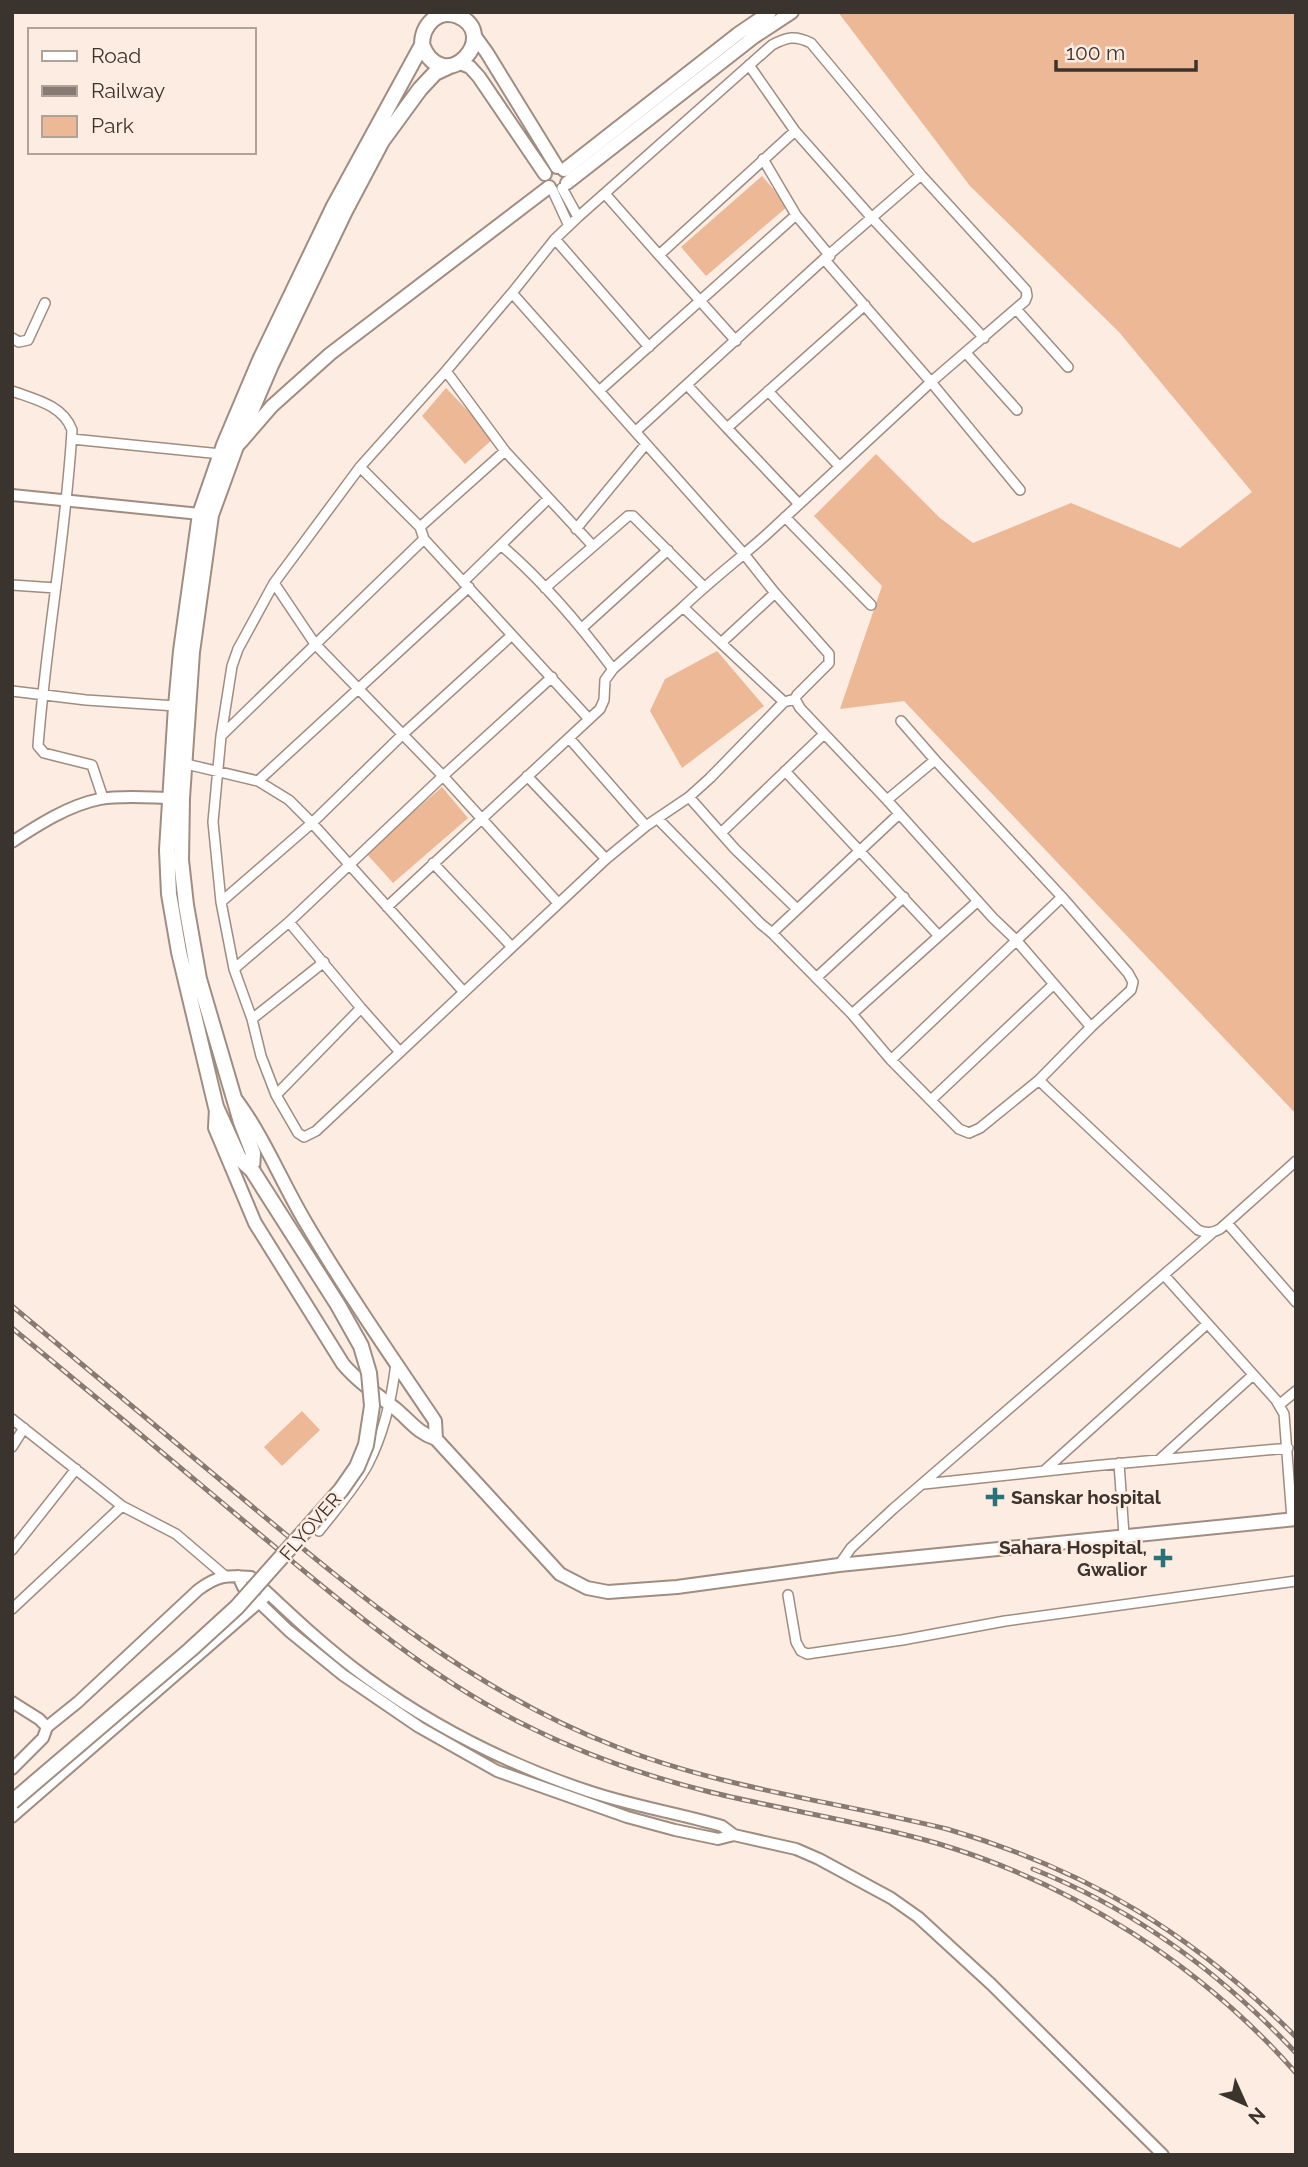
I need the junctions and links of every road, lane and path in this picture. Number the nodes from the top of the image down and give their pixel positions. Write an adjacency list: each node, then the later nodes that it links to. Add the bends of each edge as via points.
1 (770, 12): 12 (main road)
2 (792, 12): 12 (main road)
3 (462, 16): 4 (main road); 5 (main road)
4 (425, 20): 6 (main road)
5 (474, 35): 7 (main road, via 471,51); 12 (main road)
6 (422, 45): 7 (main road, via 433,61); 44 (main road, via 334,206 260,360)
7 (456, 64): 12 (main road, via 470,67 479,76); 44 (main road, via 435,73 382,141)
8 (749, 65): 9 (street); 11 (street, via 787,37 811,43); 13 (street)
9 (795, 131): 10 (street); 16 (street)
10 (763, 159): 14 (street); 19 (street)
11 (921, 175): 16 (street); 25 (street, via 1026,289 1025,301)
12 (557, 180): 15 (street); 17 (street); 44 (main road, via 330,354)
13 (606, 195): 15 (street); 19 (street)
14 (796, 215): 20 (street); 22 (street)
15 (578, 217): 17 (street)
16 (872, 218): 20 (street); 27 (street)
17 (569, 226): 18 (street)
18 (555, 239): 21 (street); 29 (street)
19 (659, 255): 22 (street)
20 (827, 258): 24 (street); 28 (street)
21 (512, 293): 32 (street); 36 (street)
22 (700, 300): 28 (street); 29 (street)
23 (45, 303): 26 (street, via 28,340)
24 (865, 305): 33 (street); 37 (street)
25 (1016, 309): 27 (street); 31 (street)
26 (12, 338)
27 (984, 338): 30 (street)
28 (736, 341): 34 (street)
29 (649, 347): 36 (street)
30 (966, 353): 33 (street); 38 (street)
31 (1068, 367)
32 (446, 371): 43 (street); 46 (street)
33 (931, 382): 45 (street); 47 (street)
34 (687, 385): 39 (street); 40 (street)
35 (12, 391): 41 (street, via 64,415)
36 (599, 391): 40 (street)
37 (768, 391): 39 (street); 45 (street)
38 (1017, 410)
39 (727, 428): 51 (street)
40 (636, 431): 42 (street)
41 (72, 439): 44 (street); 50 (street)
42 (646, 444): 55 (street); 60 (street)
43 (505, 451): 49 (street); 54 (street)
44 (228, 452): 52 (main road); 89 (main road, via 211,515)
45 (839, 466): 51 (street)
46 (360, 467): 54 (street); 61 (street)
47 (1020, 490)
48 (12, 495): 50 (street)
49 (548, 499): 55 (street); 57 (street)
50 (68, 502): 52 (street); 65 (street)
51 (799, 504): 53 (street)
52 (200, 514): 81 (main road)
53 (785, 517): 60 (street); 68 (street)
54 (420, 527): 56 (street)
55 (576, 529): 58 (street)
56 (424, 539): 63 (street); 73 (street)
57 (502, 546): 63 (street); 66 (street)
58 (593, 546): 59 (street, via 633,516); 66 (street)
59 (668, 550): 64 (street); 70 (street)
60 (744, 554): 64 (street); 67 (street)
61 (274, 583): 73 (street); 86 (street, via 234,657)
62 (12, 585): 65 (street)
63 (466, 585): 71 (street); 76 (street)
64 (704, 587): 69 (street)
65 (56, 588): 78 (street)
66 (545, 588): 70 (street)
67 (775, 593): 72 (street); 79 (street, via 830,654 829,663)
68 (871, 605)
69 (682, 607): 72 (street); 74 (street)
70 (582, 628): 74 (street)
71 (512, 635): 75 (street); 85 (street)
72 (722, 643): 80 (street)
73 (315, 644): 76 (street); 86 (street)
74 (613, 669): 82 (street, via 605,680 600,709)
75 (552, 677): 82 (street); 92 (street)
76 (359, 688): 85 (street); 94 (street)
77 (12, 691): 78 (street)
78 (41, 696): 81 (street); 96 (street, via 40,750 92,765)
79 (795, 699): 80 (street); 84 (street)
80 (784, 702): 95 (street)
81 (176, 706): 89 (main road)
82 (589, 719): 87 (street)
83 (901, 721): 88 (street)
84 (824, 734): 90 (street); 98 (street)
85 (402, 735): 92 (street); 102 (street)
86 (220, 736): 91 (street)
87 (569, 738): 93 (street); 103 (street)
88 (935, 760): 98 (street); 111 (street)
89 (179, 763): 91 (street); 97 (main road)
90 (785, 771): 104 (street); 106 (street)
91 (218, 773): 94 (street); 113 (street, via 213,822)
92 (443, 776): 100 (street); 109 (street)
93 (527, 776): 100 (street); 107 (street)
94 (258, 781): 102 (street, via 289,800)
95 (689, 797): 101 (street); 104 (street)
96 (103, 798): 97 (street); 105 (street, via 70,808)
97 (176, 798): 135 (main road, FLYOVER, via 186,905 199,979); 137 (main road, FLYOVER, via 167,850 169,894 178,952)
98 (887, 800): 99 (street)
99 (899, 814): 106 (street); 112 (street)
100 (481, 818): 108 (street); 114 (street)
101 (658, 818): 103 (street); 118 (street)
102 (312, 823): 109 (street); 113 (street)
103 (646, 826): 107 (street)
104 (721, 833): 116 (street)
105 (14, 837)
106 (860, 851): 110 (street); 116 (street)
107 (606, 859): 114 (street)
108 (433, 863): 115 (street); 121 (street)
109 (349, 866): 115 (street); 117 (street)
110 (904, 897): 119 (street); 124 (street)
111 (1062, 897): 120 (street); 130 (street, via 1133,982 1131,990)
112 (978, 901): 119 (street); 120 (street)
113 (221, 902): 123 (street)
114 (558, 903): 121 (street)
115 (387, 907): 126 (street)
116 (796, 908): 118 (street)
117 (289, 922): 122 (street); 123 (street)
118 (772, 933): 124 (street)
119 (939, 936): 128 (street)
120 (1016, 940): 125 (street); 132 (street)
121 (511, 946): 126 (street)
122 (324, 962): 127 (street); 129 (street)
123 (234, 969): 129 (street)
124 (817, 978): 128 (street)
125 (1054, 984): 130 (street); 136 (street)
126 (463, 991): 131 (street)
127 (361, 1008): 131 (street); 134 (street)
128 (852, 1014): 132 (street)
129 (252, 1019): 134 (street)
130 (1091, 1027): 133 (street)
131 (399, 1051): 134 (street, via 309,1136 298,1133)
132 (891, 1060): 136 (street)
133 (1039, 1080): 136 (street, via 969,1133); 141 (street, via 1198,1230)
134 (276, 1095)
135 (235, 1098): 139 (main road, FLYOVER, via 253,1153); 145 (main road, via 254,1124 319,1245)
136 (930, 1100)
137 (216, 1107): 139 (main road, FLYOVER, via 239,1157); 148 (main road, via 215,1128 255,1223 343,1364)
138 (1296, 1161): 140 (street)
139 (252, 1170): 176 (main road, FLYOVER, bridge, via 361,1346 372,1406 366,1445 341,1490 237,1607)
140 (1227, 1223): 141 (street); 143 (street)
141 (1212, 1233): 142 (street)
142 (1164, 1275): 144 (street); 159 (street)
143 (1296, 1302)
144 (1208, 1324): 146 (street); 158 (street)
145 (396, 1363): 148 (street); 152 (main road, via 435,1421)
146 (1253, 1375): 149 (street); 155 (street)
147 (1296, 1391): 149 (street)
148 (389, 1405): 152 (main road, via 422,1434); 162 (street, via 368,1464)
149 (1279, 1405): 154 (street)
150 (12, 1419): 151 (street)
151 (24, 1428): 153 (street); 157 (street)
152 (436, 1439): 165 (main road, via 560,1574 587,1588 608,1592 677,1587)
153 (12, 1447)
154 (1288, 1448): 155 (street); 161 (street)
155 (1159, 1460): 156 (street)
156 (1119, 1463): 158 (street); 163 (street)
157 (76, 1469): 160 (street); 164 (street)
158 (1044, 1471): 159 (street)
159 (922, 1484): 165 (street, via 851,1548)
160 (122, 1506): 166 (street, via 176,1534); 172 (street)
161 (1294, 1519): 163 (main road)
162 (319, 1531)
163 (1124, 1535): 165 (main road)
164 (12, 1550)
165 (839, 1565)
166 (224, 1575): 167 (street); 174 (street, via 198,1590)
167 (238, 1576): 169 (street, via 251,1577); 171 (street)
168 (1296, 1581): 170 (street, via 807,1654 796,1643)
169 (268, 1593): 171 (street); 178 (street, via 366,1678 458,1735 558,1780 722,1826)
170 (788, 1595)
171 (260, 1602): 177 (street); 178 (street, via 343,1675 419,1727 497,1771 675,1830 718,1839)
172 (12, 1609)
173 (12, 1702): 174 (street)
174 (47, 1727): 175 (street, via 43,1738)
175 (12, 1769)
176 (12, 1802)
177 (12, 1817)
178 (734, 1835): 179 (street, via 796,1849 918,1917)
179 (1163, 2155)

